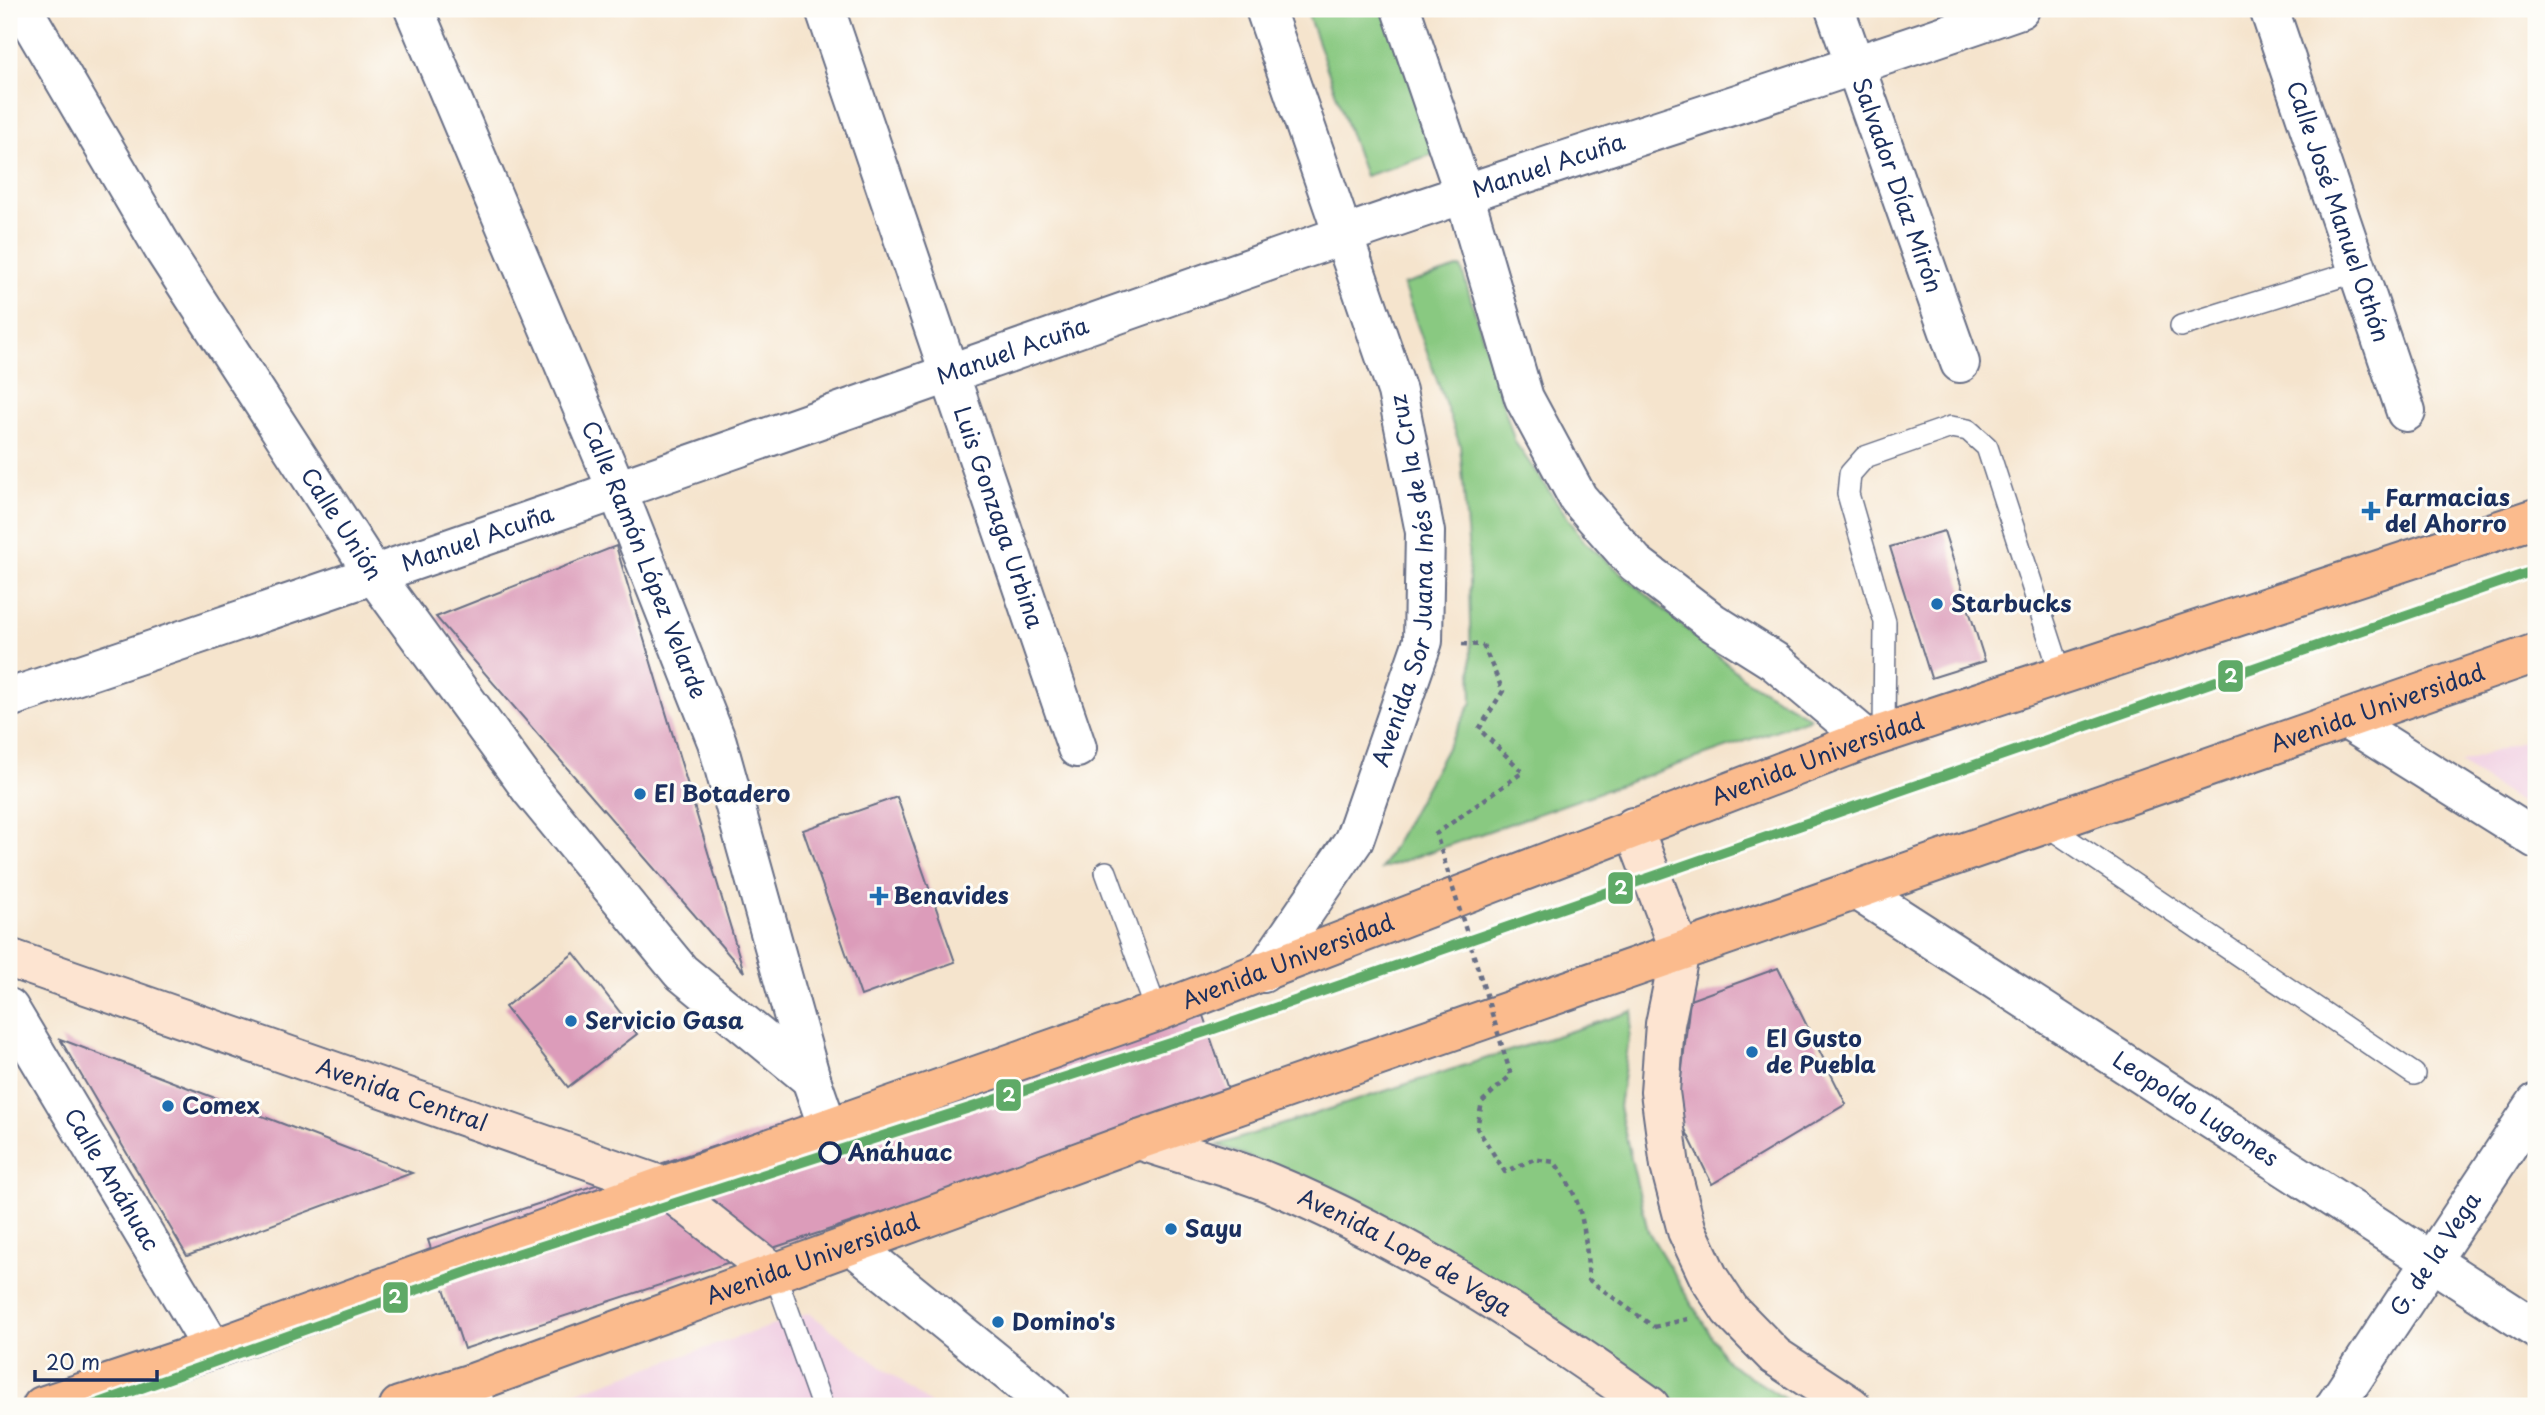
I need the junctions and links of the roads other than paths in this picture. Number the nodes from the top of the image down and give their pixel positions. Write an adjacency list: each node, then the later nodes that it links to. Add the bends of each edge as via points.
1 (23, 9): 19 (street, Calle Unión, via 164,250)
2 (414, 9): 17 (street, Calle Ramón López Velarde)
3 (825, 9): 15 (street, Luis Gonzaga Urbina)
4 (1265, 9): 11 (street, Avenida Sor Juana Inés de la Cruz)
5 (1401, 9): 10 (street)
6 (1835, 9): 9 (street, Salvador Díaz Mirón)
7 (2020, 9): 9 (street, Manuel Acuña)
8 (2269, 9): 12 (street, Calle José Manuel Othón)
9 (1856, 67): 10 (street, Manuel Acuña); 14 (street, Salvador Díaz Mirón)
10 (1464, 194): 11 (street, Manuel Acuña); 24 (street, via 1524,398 1578,498 1635,563)
11 (1344, 235): 15 (street, Manuel Acuña); 33 (street, Avenida Sor Juana Inés de la Cruz, via 1397,391 1425,532 1423,641 1354,841)
12 (2358, 271): 13 (lane); 16 (street, Calle José Manuel Othón)
13 (2180, 326)
14 (1960, 363)
15 (949, 375): 17 (street, Manuel Acuña); 25 (street, Luis Gonzaga Urbina)
16 (2406, 412)
17 (618, 492): 19 (street, Manuel Acuña); 37 (street, Calle Ramón López Velarde, via 717,742)
18 (2536, 517): 21 (highway, Avenida Universidad)
19 (375, 576): 22 (street, Manuel Acuña); 37 (street, Calle Unión, via 532,791 681,972)
20 (2536, 653): 23 (highway, Avenida Universidad)
21 (2061, 674): 24 (highway, Avenida Universidad); 24 (lane, via 1987,447 1968,430 1951,427 1865,457 1850,474 1848,494 1885,622)
22 (9, 698)
23 (2348, 721): 26 (highway, Avenida Universidad); 28 (street)
24 (1876, 736): 27 (highway, Avenida Universidad)
25 (1077, 748)
26 (2046, 825): 30 (highway, Avenida Universidad); 36 (lane)
27 (1633, 827): 31 (main road); 33 (highway, Avenida Universidad)
28 (2536, 839)
29 (1105, 872): 35 (lane)
30 (1856, 890): 31 (highway, Avenida Universidad); 43 (street, Leopoldo Lugones)
31 (1680, 951): 40 (highway, Avenida Universidad); 53 (main road, via 1665,1024 1660,1092 1670,1166 1687,1231 1730,1310 1775,1356)
32 (9, 958): 41 (main road, Avenida Central)
33 (1263, 973): 35 (highway, Avenida Universidad)
34 (9, 1008): 46 (street, Calle Anáhuac)
35 (1157, 1012): 39 (highway, Avenida Universidad)
36 (2414, 1074)
37 (811, 1079): 39 (street, Calle Ramón López Velarde)
38 (2536, 1103): 43 (street, G. de la Vega)
39 (828, 1128): 41 (highway, Avenida Universidad)
40 (1139, 1140): 42 (highway, Avenida Universidad); 52 (main road, Avenida Lope de Vega, via 1269,1183 1356,1223 1460,1278)
41 (663, 1186): 44 (main road, Avenida Central); 46 (highway, Avenida Universidad)
42 (853, 1246): 44 (highway, Avenida Universidad); 51 (street)
43 (2431, 1259): 45 (street, Leopoldo Lugones); 54 (street, G. de la Vega)
44 (775, 1274): 47 (highway, Avenida Universidad); 50 (lane)
45 (2536, 1329)
46 (213, 1349): 48 (highway, Avenida Universidad)
47 (480, 1394): 49 (highway, Avenida Universidad)
48 (42, 1406)
49 (399, 1406)
50 (822, 1406)
51 (1050, 1406)
52 (1650, 1406)
53 (1851, 1406)
54 (2335, 1406)

